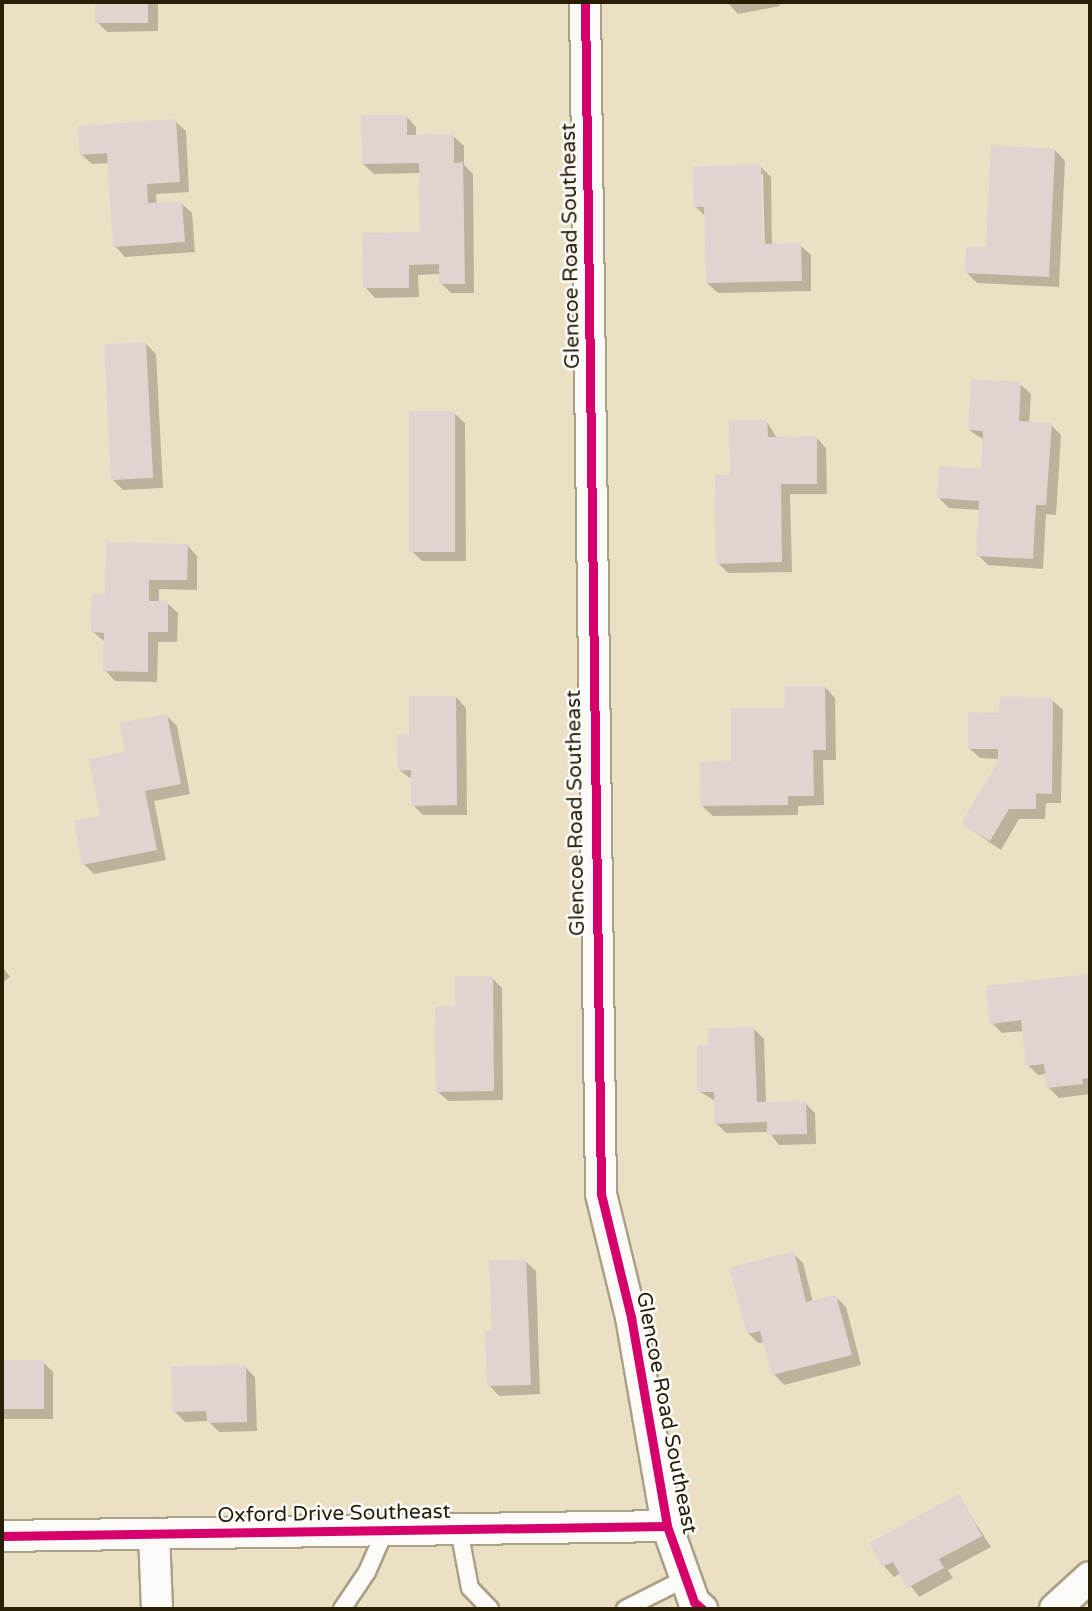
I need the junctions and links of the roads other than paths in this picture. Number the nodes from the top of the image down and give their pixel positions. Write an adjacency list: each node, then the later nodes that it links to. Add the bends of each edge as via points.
1 (585, 2): 2 (street, Glencoe Road Southeast, via 601,1194 631,1317)
2 (667, 1526): 3 (street, Oxford Drive Southeast); 8 (street, Glencoe Road Southeast)
3 (459, 1530): 4 (street, Oxford Drive Southeast); 11 (lane, via 470,1588)
4 (385, 1531): 5 (street, Oxford Drive Southeast); 10 (lane, via 367,1572)
5 (154, 1534): 6 (street, Oxford Drive Southeast); 9 (street)
6 (2, 1536)
7 (1090, 1577): 14 (street)
8 (686, 1578): 12 (lane); 13 (street, Glencoe Road Southeast)
9 (157, 1609)
10 (342, 1609)
11 (490, 1609)
12 (625, 1609)
13 (702, 1609)
14 (1055, 1609)

